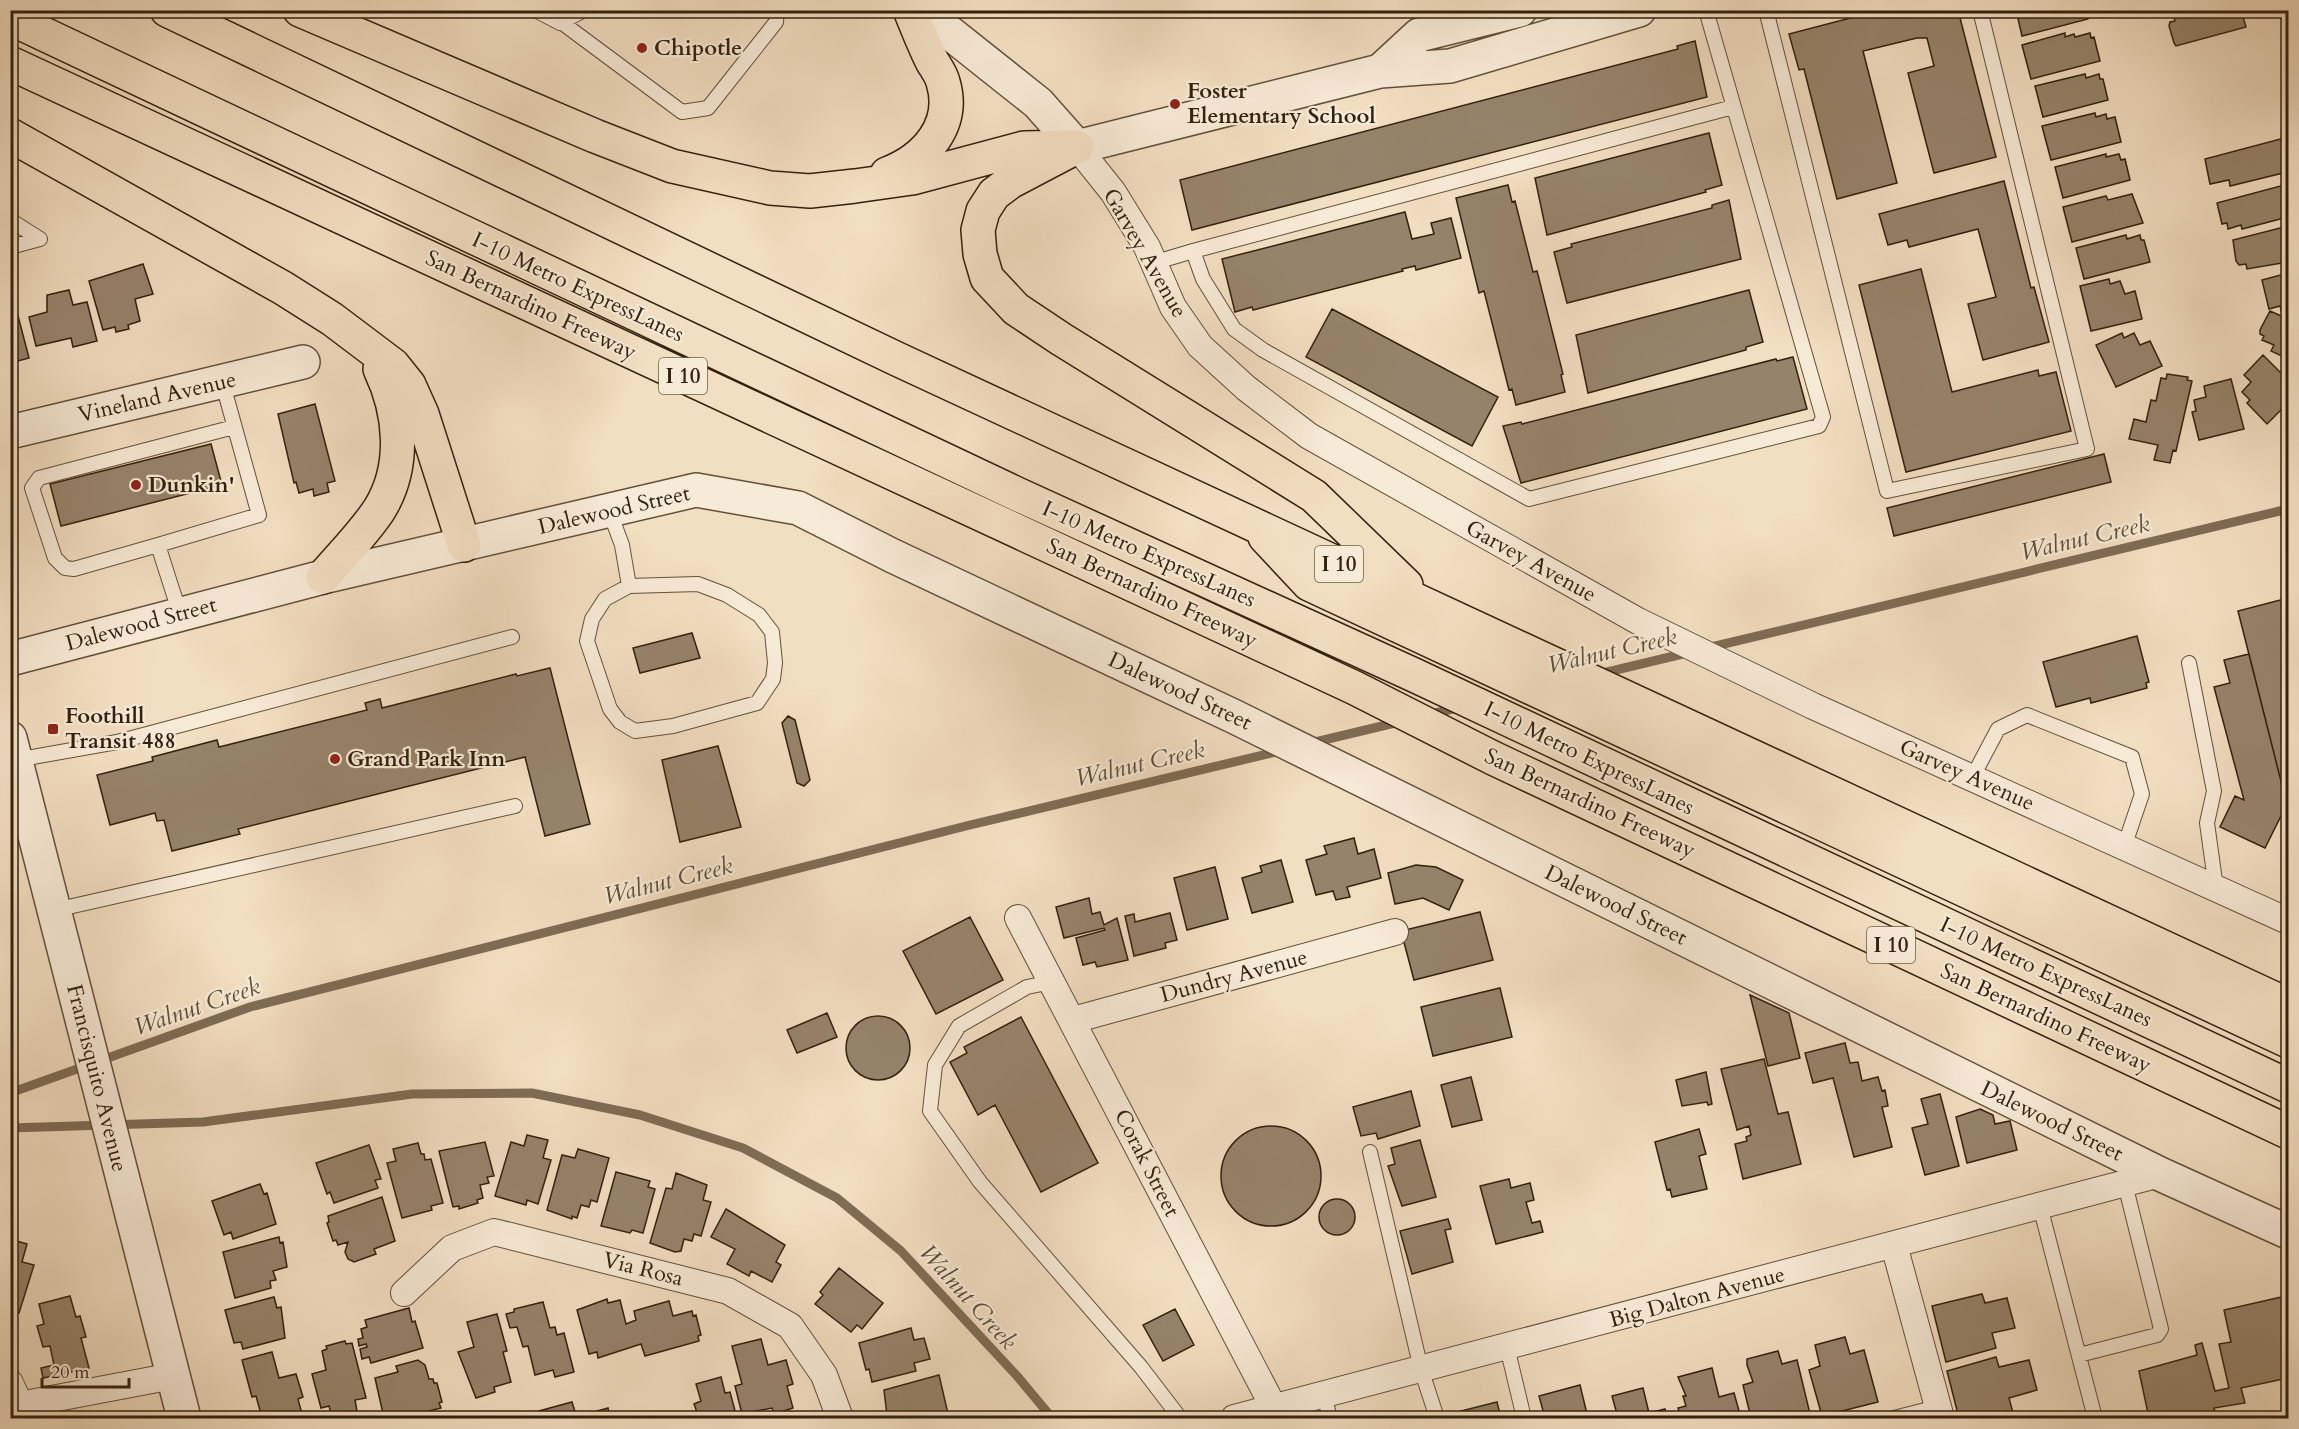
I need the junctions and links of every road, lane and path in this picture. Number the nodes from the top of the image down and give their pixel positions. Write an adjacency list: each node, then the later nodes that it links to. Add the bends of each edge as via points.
1 (167, 10): 32 (highway, I 10)
2 (300, 10): 21 (highway, via 672,166 770,188 810,191)
3 (535, 10): 15 (lane)
4 (545, 10): 15 (lane)
5 (584, 10): 15 (lane)
6 (777, 10): 15 (lane, via 776,22 708,108 682,112)
7 (910, 10): 21 (highway, via 942,79 947,100 942,126 915,160)
8 (921, 10): 20 (street, Garvey Avenue, via 1038,103)
9 (1521, 10): 17 (street, via 1419,35)
10 (1640, 10): 17 (street, via 1450,66)
11 (1706, 10): 18 (lane)
12 (1766, 10): 13 (lane, via 1887,490 2087,449)
13 (1980, 10)
14 (10, 18): 55 (highway, I-10 Metro ExpressLanes, via 1019,495 1414,675)
15 (560, 23)
16 (10, 63): 56 (highway, San Bernardino Freeway / I 10, via 1355,688 1493,758)
17 (1380, 71): 20 (street)
18 (1733, 107): 24 (lane); 24 (lane, via 1823,417 1819,426 1529,499 1263,350 1234,329 1203,279)
19 (10, 135): 26 (highway, via 283,288)
20 (1077, 147): 21 (highway, via 1024,148 912,178); 25 (street, Garvey Avenue, via 1113,192); 37 (highway, via 994,194 983,211 978,230 987,278 1016,309 1061,339 1314,496)
21 (855, 186)
22 (10, 220): 23 (lane, via 40,239)
23 (10, 247)
24 (1193, 251): 25 (lane)
25 (1153, 262): 43 (street, Garvey Avenue, via 1173,306 1200,346 1246,388 1309,436 1638,621)
26 (369, 346): 34 (highway, via 393,365 409,385); 35 (highway, via 395,408 398,446 393,478 380,509)
27 (303, 362): 28 (street, Vineland Avenue)
28 (222, 381): 29 (lane); 30 (street, Vineland Avenue)
29 (234, 427): 33 (lane, via 259,515); 33 (lane, via 39,478 32,488 55,558 64,568 74,569)
30 (10, 432)
31 (609, 510): 34 (street, Dalewood Street); 36 (lane); 58 (street, Dalewood Street, via 696,490 798,508 1233,716)
32 (1256, 527): 37 (highway, I 10); 54 (highway, I-10 Metro ExpressLanes, via 1309,584)
33 (158, 545): 38 (lane)
34 (464, 545): 35 (street, Dalewood Street)
35 (323, 577): 38 (street, Dalewood Street)
36 (629, 586): 36 (lane, via 605,599 592,619 587,641 610,709 620,722 635,731 673,726 758,703 773,679 776,663 772,633 759,615 698,584)
37 (1423, 601): 52 (highway, I 10)
38 (180, 614): 40 (street, Dalewood Street)
39 (512, 637): 42 (lane, via 117,742)
40 (10, 659)
41 (2189, 663): 46 (lane, via 2214,791 2207,823)
42 (13, 749): 47 (street, Francisquito Avenue)
43 (1972, 778): 45 (street, Garvey Avenue); 45 (lane, via 1998,729 2028,716 2132,757 2142,794)
44 (515, 806): 47 (lane)
45 (2124, 847): 46 (street, Garvey Avenue)
46 (2216, 888): 49 (street, Garvey Avenue)
47 (55, 910): 67 (street, Francisquito Avenue)
48 (1018, 918): 51 (street, Corak Street)
49 (2289, 921)
50 (1395, 933): 53 (street, Dundry Avenue)
51 (1052, 982): 53 (street, Corak Street); 74 (lane, via 1027,987 959,1026 935,1065 930,1111 980,1182 1141,1367)
52 (2289, 1005)
53 (1073, 1020): 70 (street, Corak Street)
54 (2289, 1041)
55 (2289, 1086)
56 (2289, 1132)
57 (1370, 1152): 66 (lane)
58 (2160, 1174): 59 (street, Big Dalton Avenue); 61 (street, Dalewood Street)
59 (2125, 1184): 60 (street, Big Dalton Avenue); 65 (lane, via 2161,1329 2157,1335)
60 (2040, 1206): 62 (street, Big Dalton Avenue); 65 (lane)
61 (2289, 1232)
62 (1894, 1245): 64 (street, Big Dalton Avenue); 71 (street)
63 (404, 1293): 73 (street, Via Rosa, via 452,1248 494,1232 728,1290 790,1326 824,1375)
64 (1506, 1347): 66 (street, Big Dalton Avenue); 77 (lane)
65 (2079, 1355): 79 (lane)
66 (1421, 1369): 69 (street, Big Dalton Avenue); 76 (lane)
67 (173, 1376): 68 (street); 72 (street, Francisquito Avenue)
68 (17, 1402)
69 (1327, 1407): 70 (street, Big Dalton Avenue)
70 (1274, 1408): 75 (street, Big Dalton Avenue)
71 (1939, 1413): 78 (lane)
72 (184, 1419)
73 (840, 1419)
74 (1180, 1419)
75 (1234, 1419)
76 (1437, 1419)
77 (1524, 1419)
78 (1894, 1419)
79 (2096, 1419)

